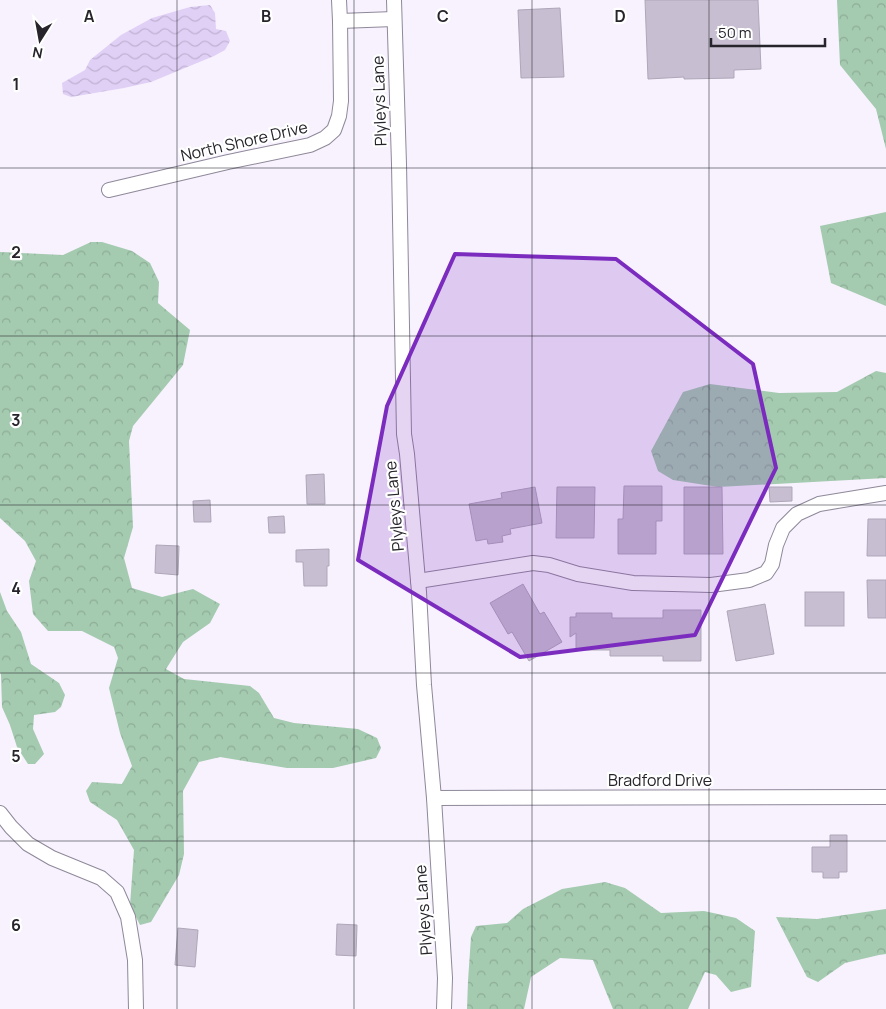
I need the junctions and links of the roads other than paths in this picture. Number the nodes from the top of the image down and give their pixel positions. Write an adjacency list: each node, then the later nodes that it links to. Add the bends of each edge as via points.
1 (339, 0): 4 (street, North Shore Drive)
2 (394, 0): 3 (street, Plyleys Lane)
3 (394, 19): 4 (street); 7 (street, Plyleys Lane, via 404,434)
4 (340, 21): 5 (street, North Shore Drive, via 341,101 334,130 325,138 310,145)
5 (109, 190)
6 (886, 493): 7 (street, via 819,504 797,514 784,528 766,573 749,580 711,585 633,583 532,563)
7 (418, 581): 9 (street, Plyleys Lane)
8 (886, 797): 9 (street, Bradford Drive)
9 (434, 798): 12 (street, Plyleys Lane, via 446,978)
10 (0, 812): 11 (street, via 28,844 52,858 101,878 117,892 130,926 135,960)
11 (136, 1009)
12 (444, 1009)

